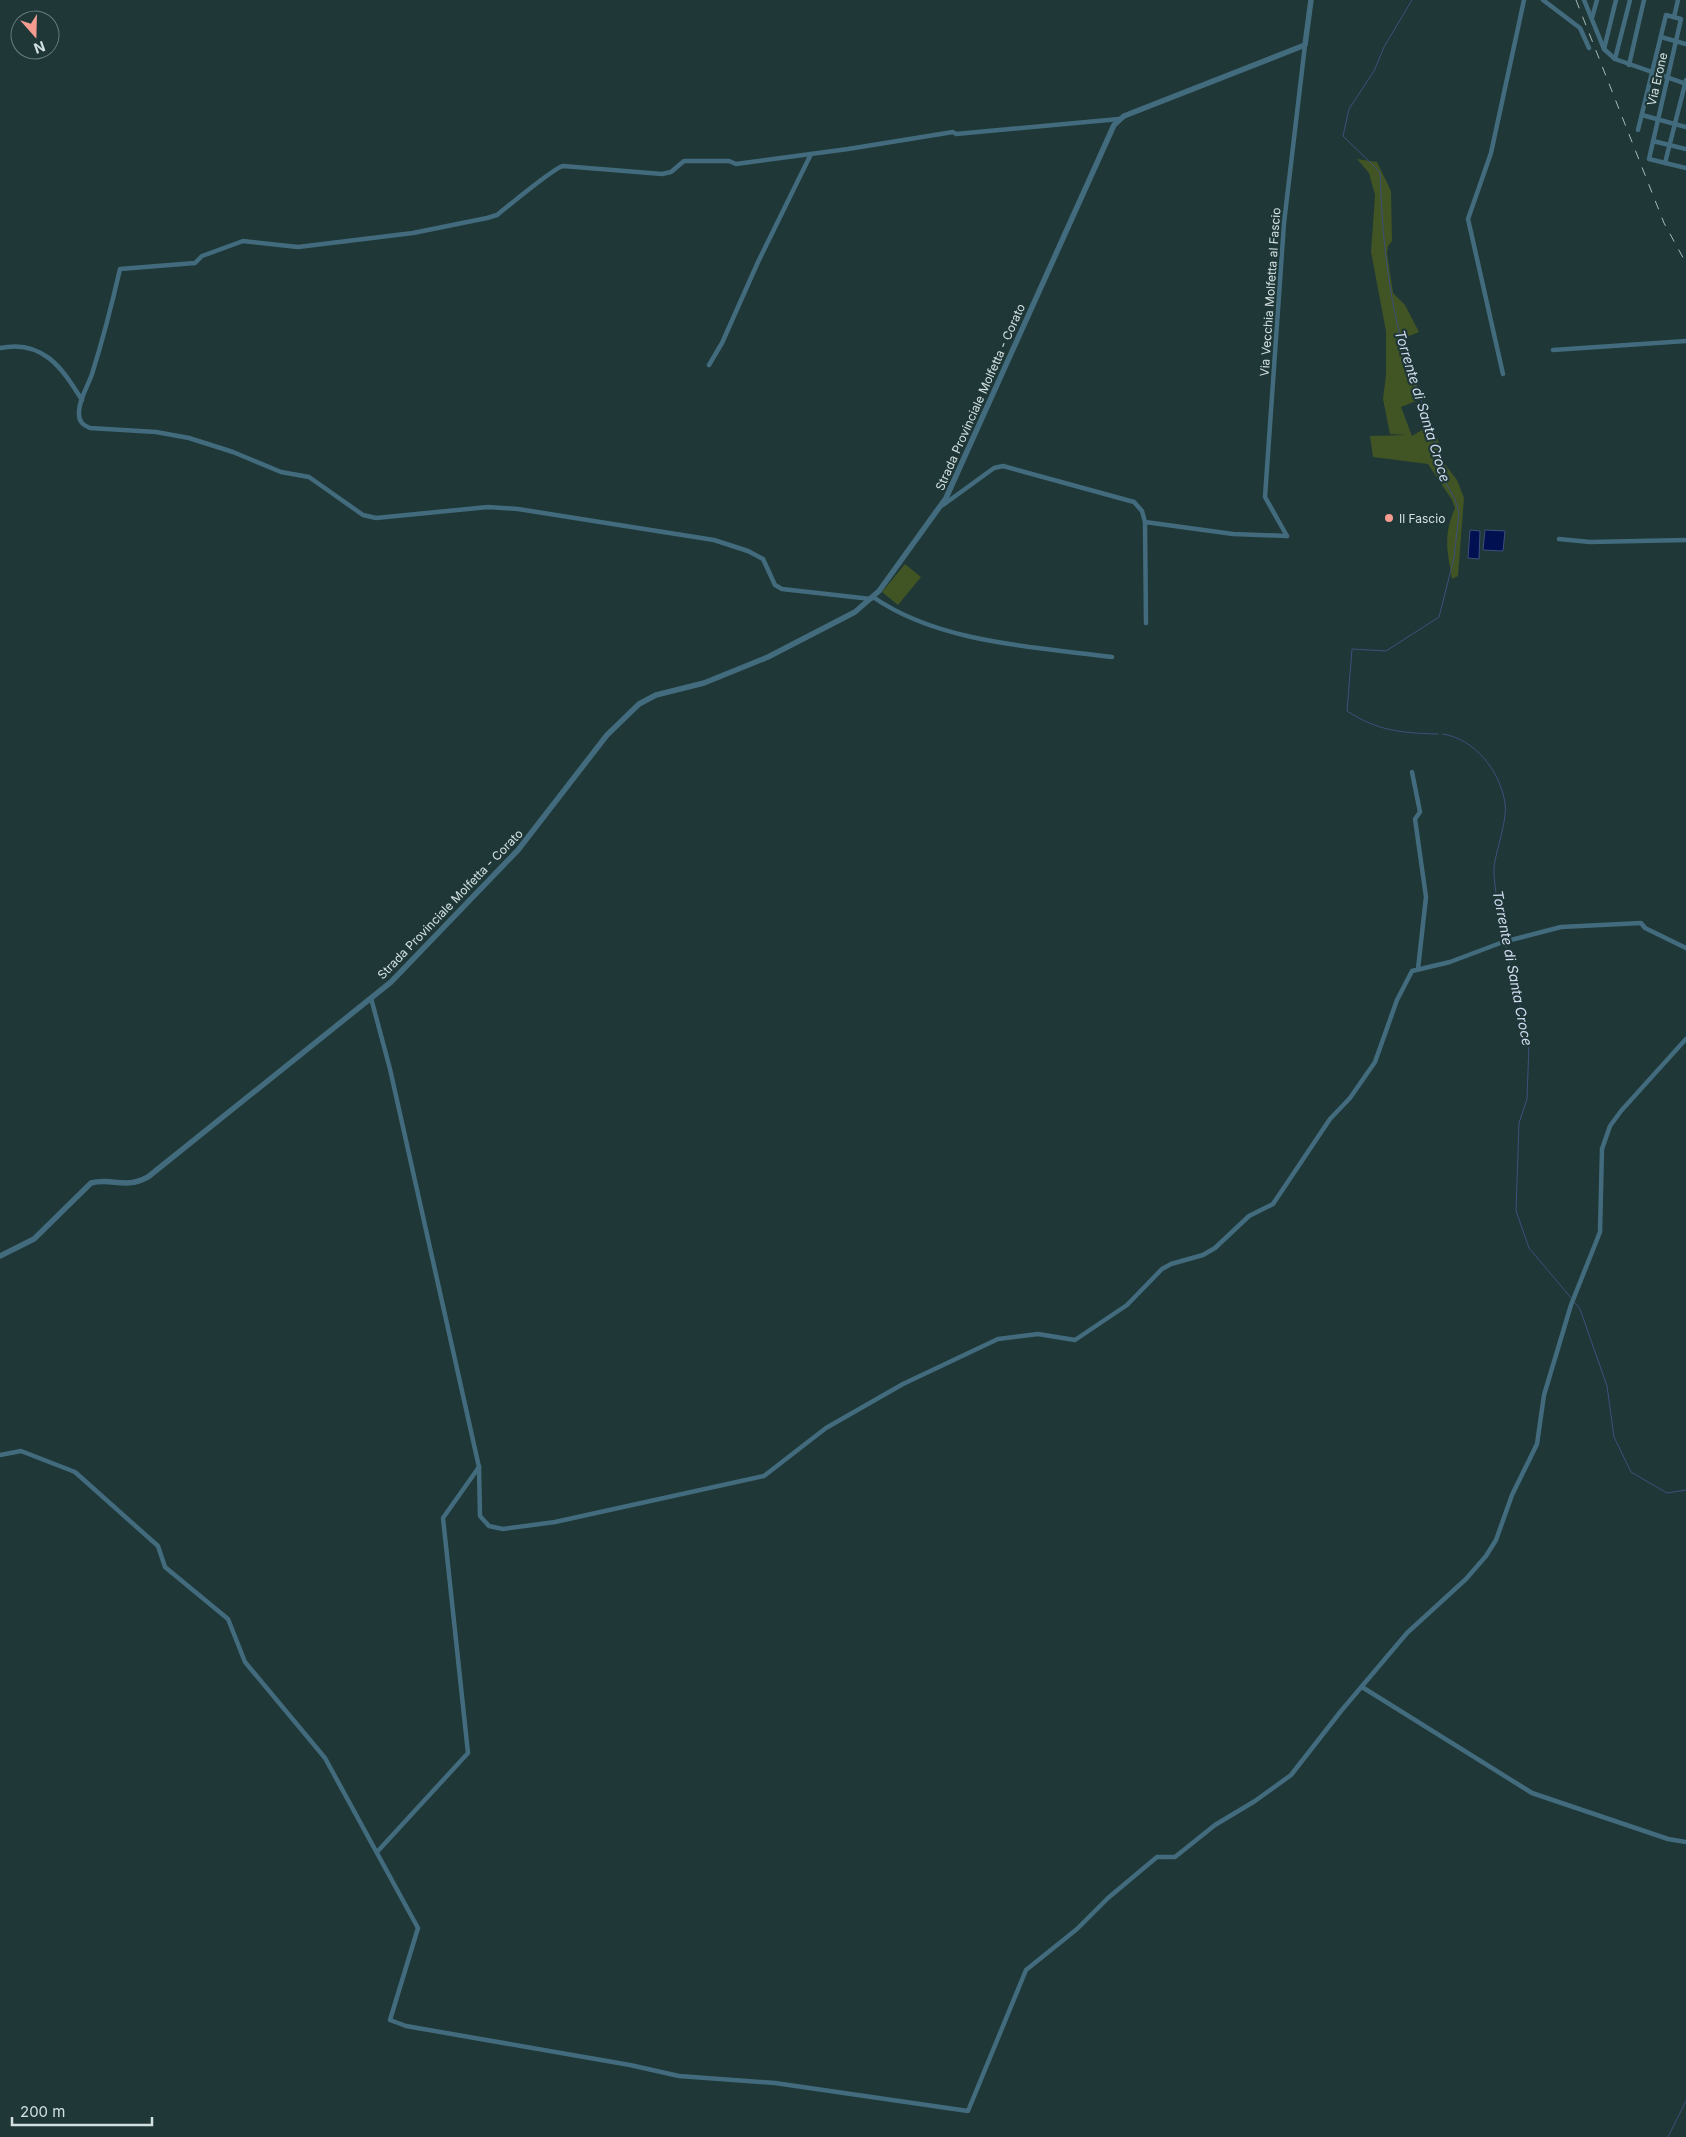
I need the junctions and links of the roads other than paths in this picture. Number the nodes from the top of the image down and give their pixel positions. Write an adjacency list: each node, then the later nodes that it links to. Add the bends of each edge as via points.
1 (1311, 0): 15 (street)
2 (1524, 0): 39 (street, via 1491,153 1468,218)
3 (1543, 0): 16 (street, via 1580,28)
4 (1584, 0): 11 (street)
5 (1596, 0): 11 (street)
6 (1616, 0): 17 (street)
7 (1630, 0): 18 (street)
8 (1644, 0): 19 (street)
9 (1678, 0): 10 (street)
10 (1674, 17): 12 (street, via 1666,15); 13 (street, Via Erone, via 1681,19)
11 (1592, 19): 17 (street)
12 (1660, 37): 13 (street); 20 (street)
13 (1676, 42): 14 (street); 21 (street, Via Erone)
14 (1686, 44)
15 (1305, 45): 24 (street); 42 (street, Via Vecchia Molfetta al Fascio, via 1284,223 1265,497 1287,536 1233,534)
16 (1589, 48)
17 (1604, 49): 18 (street)
18 (1615, 59): 19 (street)
19 (1629, 65): 20 (street)
20 (1652, 73): 21 (street); 23 (street)
21 (1669, 78): 22 (street); 25 (street, Via Erone)
22 (1686, 83): 26 (street)
23 (1642, 115): 25 (street); 28 (street)
24 (1119, 119): 32 (street, via 953,132); 41 (street, Strada Provinciale Molfetta - Corato, via 1110,132)
25 (1658, 120): 26 (street); 29 (street, Via Erone)
26 (1675, 124): 27 (street); 30 (street)
27 (1686, 127)
28 (1638, 130)
29 (1653, 141): 30 (street); 33 (street, Via Erone, via 1649,159)
30 (1669, 145): 31 (street); 33 (street)
31 (1686, 149)
32 (811, 154): 38 (street); 40 (street, via 736,164 729,161 684,161 671,172 662,174 563,166 557,167 488,218 413,233 298,247 243,240 202,256 195,262 120,268 105,332)
33 (1665, 163): 34 (street)
34 (1686, 168)
35 (1686, 341): 37 (street)
36 (0, 348): 40 (street, via 17,346 38,351 58,364)
37 (1554, 350)
38 (709, 365)
39 (1503, 374)
40 (82, 400): 45 (street, via 78,415 82,424 90,428 156,432 233,452 281,472 309,477 362,516 376,518 488,507 518,509 714,540 762,559 775,585 782,589)
41 (942, 506): 42 (street, via 994,468 1003,466 1134,502); 45 (street, Strada Provinciale Molfetta - Corato)
42 (1145, 522): 46 (street)
43 (1559, 539): 44 (street, via 1590,542)
44 (1686, 540)
45 (873, 598): 47 (street, via 888,608 937,628); 51 (street, Strada Provinciale Molfetta - Corato, via 855,612 768,657 726,676 656,695 639,704 607,736 518,850)
46 (1146, 623)
47 (1112, 657)
48 (1412, 772): 50 (street, via 1420,812 1415,819 1426,898)
49 (1686, 948): 50 (street, via 1641,923 1561,927)
50 (1418, 969): 55 (street, via 1412,972 1397,1000 1375,1062 1350,1098 1330,1119 1273,1204 1249,1216 1215,1248 1162,1269 1127,1305 1075,1340 1038,1334 998,1339 903,1384 826,1428 764,1476 555,1522 503,1529 488,1526 480,1516)
51 (372, 998): 53 (street, Strada Provinciale Molfetta - Corato, via 148,1177 127,1185 91,1183 34,1239); 55 (street)
52 (1686, 1039): 56 (street, via 1620,1110 1610,1126 1602,1149 1600,1232 1571,1305 1544,1395 1536,1444 1512,1495 1496,1540 1471,1573 1408,1633)
53 (0, 1256)
54 (0, 1455): 58 (street, via 21,1451 75,1472 158,1546 165,1567 228,1619 245,1662 325,1758)
55 (479, 1467): 58 (street, via 443,1518 468,1753)
56 (1362, 1687): 57 (street, via 1532,1792 1668,1839); 58 (street, via 1291,1775 1215,1825 1175,1857 1157,1857 1026,1970 968,2111 775,2083 679,2076 487,2042 390,2020 418,1928)
57 (1686, 1842)
58 (376, 1852)

